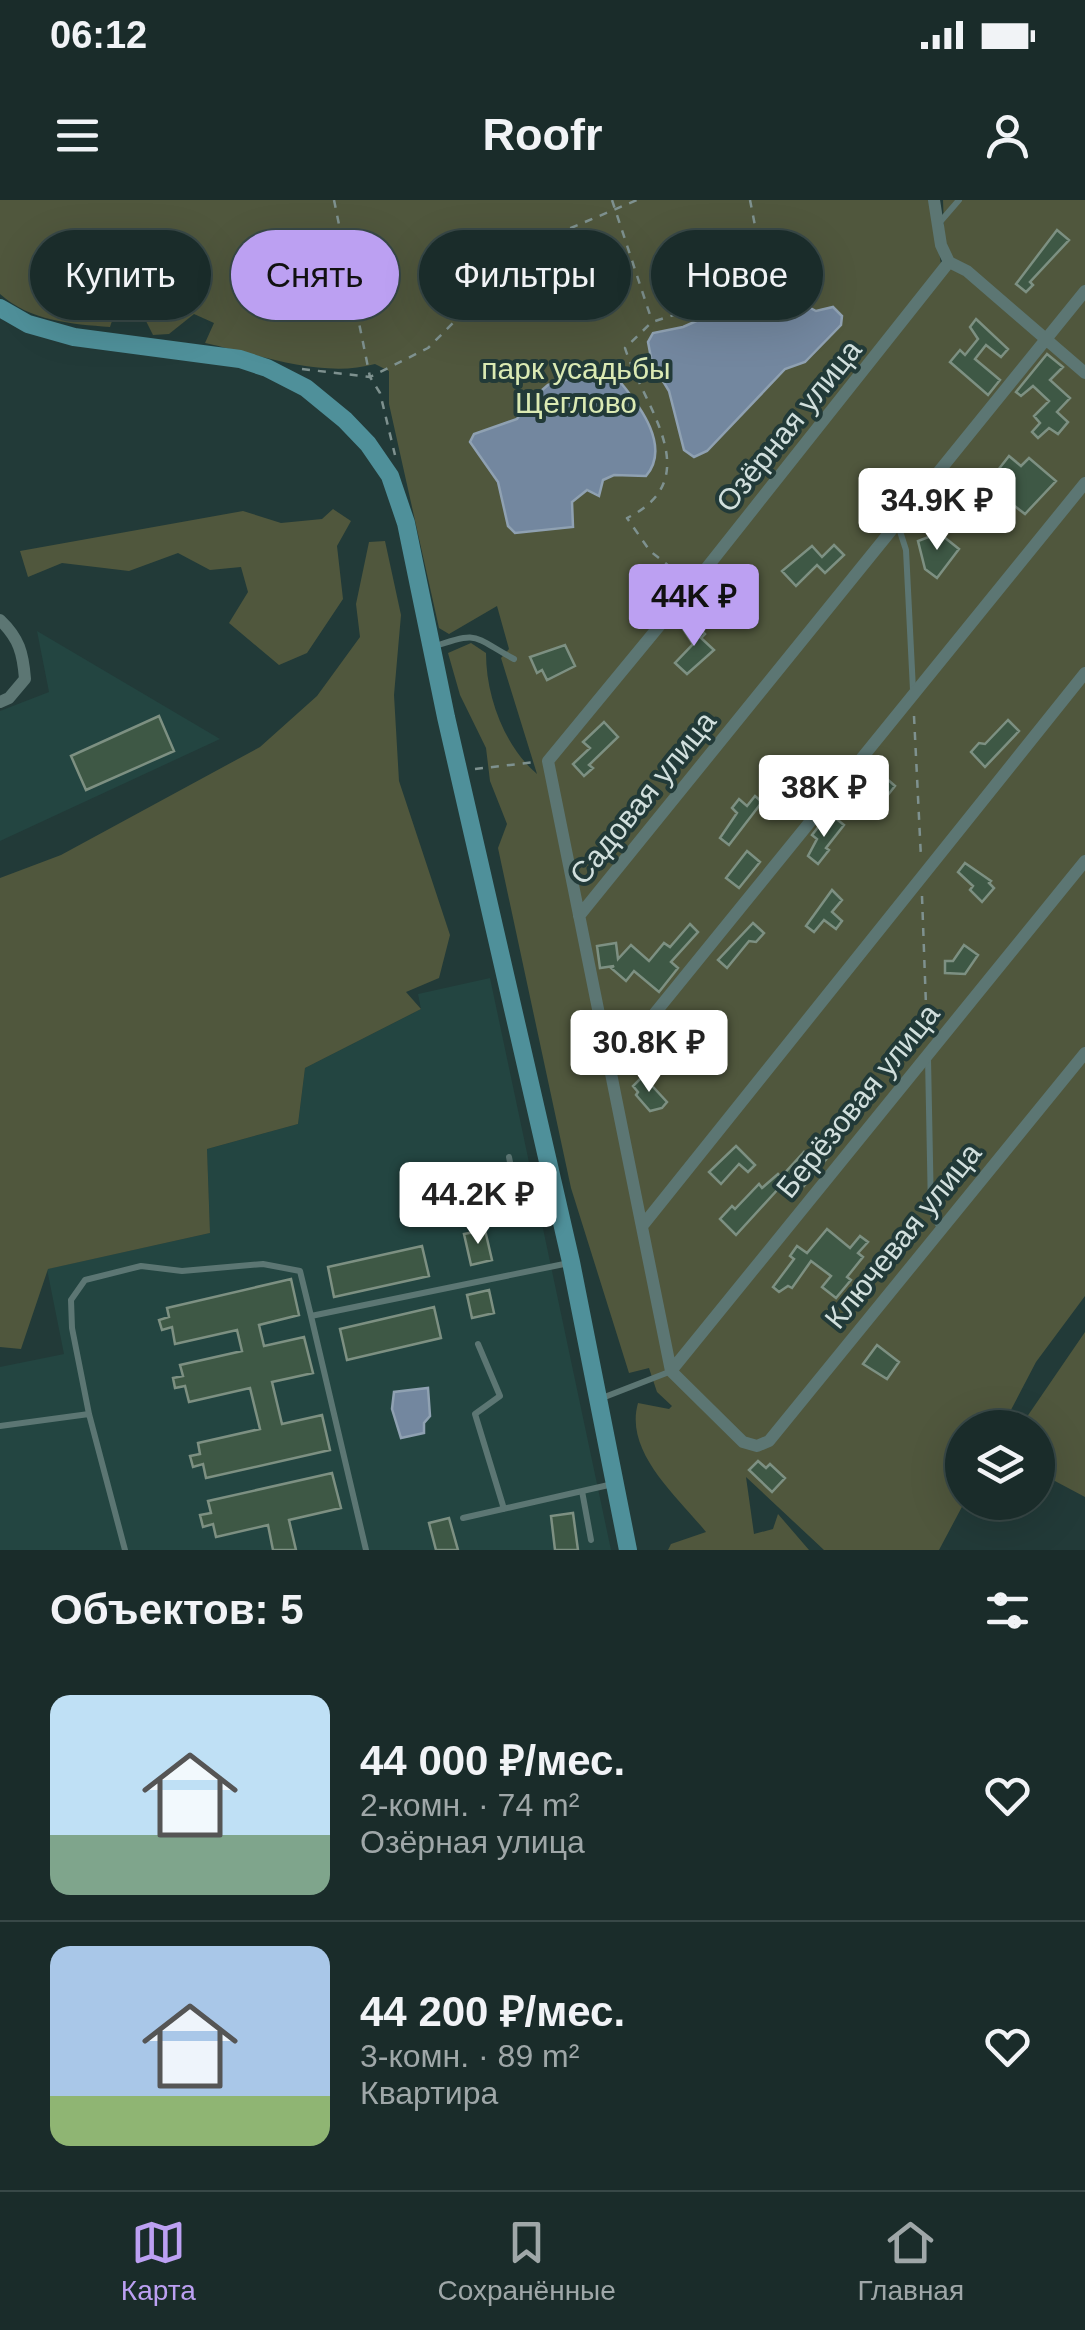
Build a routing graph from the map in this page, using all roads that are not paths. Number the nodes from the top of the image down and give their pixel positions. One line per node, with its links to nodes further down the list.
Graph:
1 (934, 200): 3 (street)
2 (959, 200): 3 (lane)
3 (938, 224): 4 (street)
4 (949, 262): 7 (street); 18 (street, Озёрная улица)
5 (1085, 290): 7 (street, Садовая улица)
6 (0, 308): 12 (main road)
7 (1047, 338): 8 (street); 10 (street, Садовая улица)
8 (1085, 373)
9 (1085, 483): 15 (street)
10 (898, 526): 15 (lane); 18 (street, Садовая улица)
11 (0, 620): 16 (street)
12 (432, 648): 13 (lane); 23 (main road)
13 (514, 659)
14 (1085, 673): 24 (street)
15 (913, 696): 21 (street)
16 (0, 702)
17 (1085, 861): 20 (street, Берёзовая улица)
18 (579, 916): 21 (street)
19 (1085, 1053): 25 (street, Ключевая улица)
20 (928, 1054): 25 (lane); 29 (street, Берёзовая улица)
21 (612, 1066): 24 (street)
22 (509, 1157): 23 (lane)
23 (552, 1182): 26 (main road)
24 (642, 1226): 29 (street)
25 (940, 1229): 29 (street, Ключевая улица)
26 (571, 1262): 27 (lane); 30 (main road)
27 (311, 1316): 31 (lane); 39 (lane)
28 (478, 1344): 35 (lane)
29 (671, 1372): 30 (lane)
30 (598, 1400): 33 (main road)
31 (89, 1414): 32 (lane); 38 (lane)
32 (0, 1426)
33 (613, 1484): 34 (lane); 40 (main road)
34 (582, 1491): 35 (lane); 37 (lane)
35 (504, 1509): 36 (lane)
36 (462, 1518)
37 (590, 1540)
38 (124, 1550)
39 (366, 1550)
40 (628, 1550)

